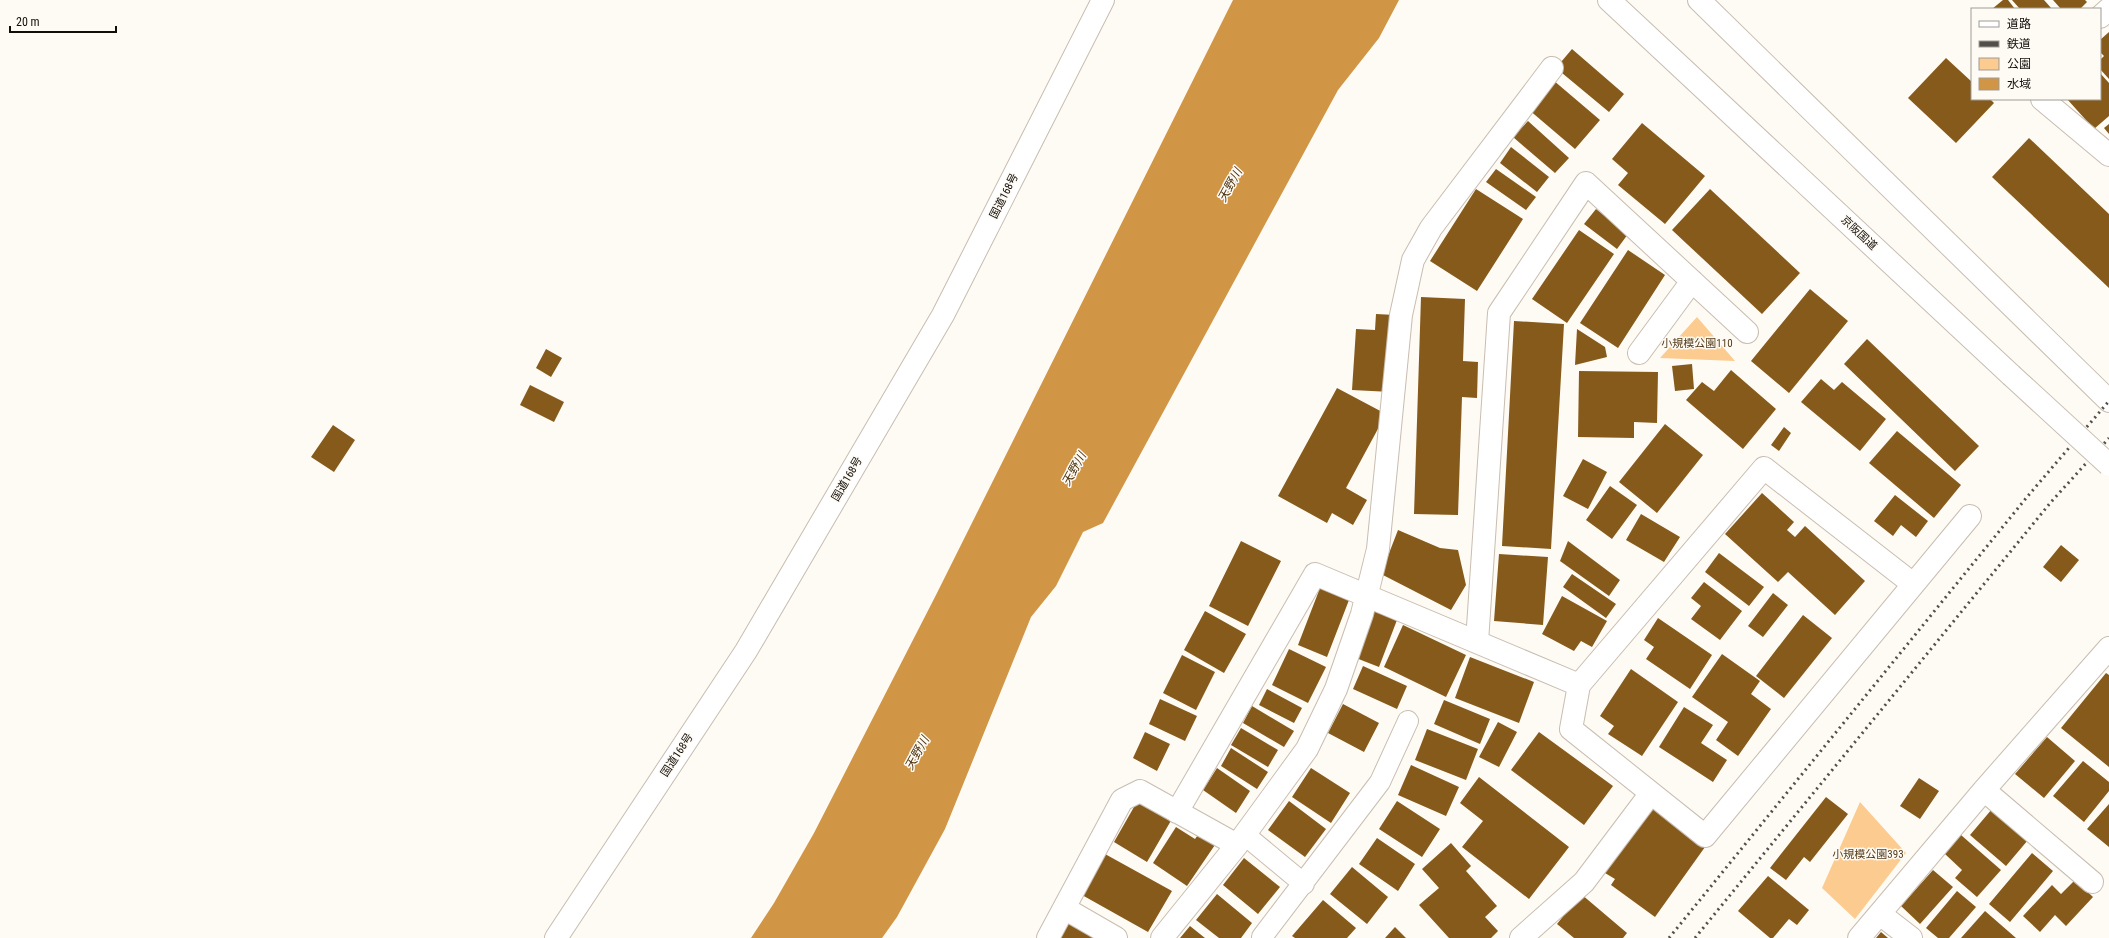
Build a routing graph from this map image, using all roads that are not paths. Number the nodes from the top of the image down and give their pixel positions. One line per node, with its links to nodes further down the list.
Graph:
1 (1103, 0): 30 (main road, 国道168号)
2 (1609, 0): 13 (main road, 京阪国道, bridge)
3 (1699, 0): 12 (main road)
4 (2109, 9): 5 (main road)
5 (2101, 16)
6 (1552, 68): 16 (main road)
7 (2043, 100): 8 (main road)
8 (2109, 155)
9 (1692, 281): 10 (main road); 11 (main road); 17 (main road)
10 (1748, 332)
11 (1639, 353)
12 (2109, 401)
13 (2109, 465)
14 (1970, 516): 15 (main road)
15 (1913, 584): 19 (main road); 22 (main road)
16 (1366, 595): 17 (main road); 23 (main road); 24 (main road)
17 (1477, 642): 19 (main road)
18 (2109, 648): 21 (main road)
19 (1579, 685): 22 (main road)
20 (1408, 721): 26 (lane)
21 (1984, 790): 25 (main road); 28 (main road)
22 (1651, 793): 34 (main road)
23 (1177, 812): 24 (main road); 27 (main road)
24 (1241, 840): 26 (lane); 33 (main road)
25 (2092, 882)
26 (1304, 884): 29 (lane)
27 (1064, 908): 31 (main road); 32 (main road)
28 (1880, 914): 35 (main road); 36 (main road)
29 (1262, 937)
30 (556, 938)
31 (1048, 938)
32 (1116, 938)
33 (1162, 938)
34 (1521, 938)
35 (1859, 938)
36 (1912, 938)

